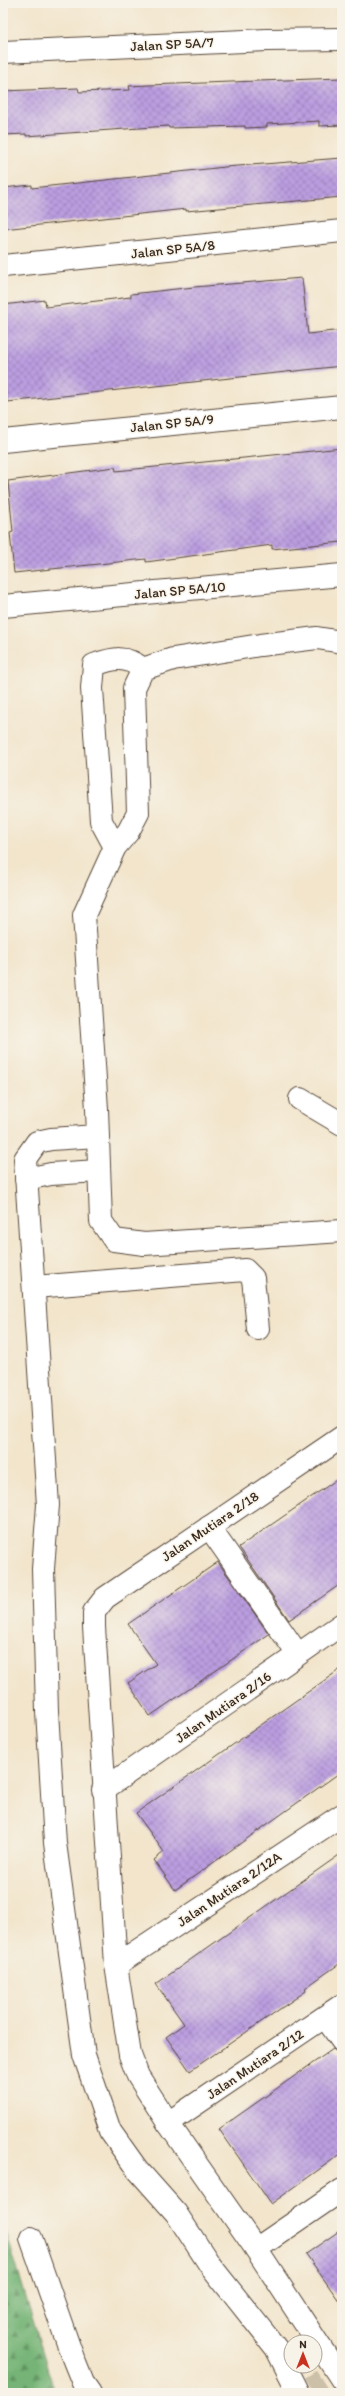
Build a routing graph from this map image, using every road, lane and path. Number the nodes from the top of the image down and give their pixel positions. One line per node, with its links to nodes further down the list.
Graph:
1 (342, 39): 2 (street, Jalan SP 5A/7)
2 (3, 52)
3 (342, 231): 4 (street, Jalan SP 5A/8)
4 (3, 266)
5 (342, 407): 6 (street, Jalan SP 5A/9)
6 (3, 441)
7 (342, 575): 8 (street, Jalan SP 5A/10)
8 (8, 609)
9 (342, 642): 10 (street)
10 (143, 669): 11 (street); 11 (street)
11 (114, 848): 14 (street)
12 (300, 1099): 13 (street)
13 (342, 1124)
14 (98, 1136): 15 (street); 16 (street)
15 (98, 1171): 16 (street); 17 (street)
16 (26, 1179): 18 (street)
17 (342, 1231)
18 (34, 1287): 19 (street); 33 (street)
19 (258, 1329)
20 (342, 1438): 21 (street, Jalan Mutiara 2/18)
21 (209, 1527): 23 (street); 24 (street, Jalan Mutiara 2/18)
22 (342, 1624): 23 (street, Jalan Mutiara 2/16)
23 (297, 1653): 24 (street, Jalan Mutiara 2/16)
24 (103, 1790): 26 (street, Jalan Mutiara 2/18)
25 (342, 1815): 26 (street, Jalan Mutiara 2/12A)
26 (116, 1965): 29 (street, Jalan Mutiara 2/18)
27 (333, 2011): 28 (street); 29 (street, Jalan Mutiara 2/12)
28 (342, 2041)
29 (168, 2122): 32 (street, Jalan Mutiara 2/18)
30 (342, 2190): 32 (street)
31 (31, 2238): 34 (street)
32 (256, 2249): 33 (street, Jalan Mutiara 2/18)
33 (326, 2383)
34 (90, 2393)

